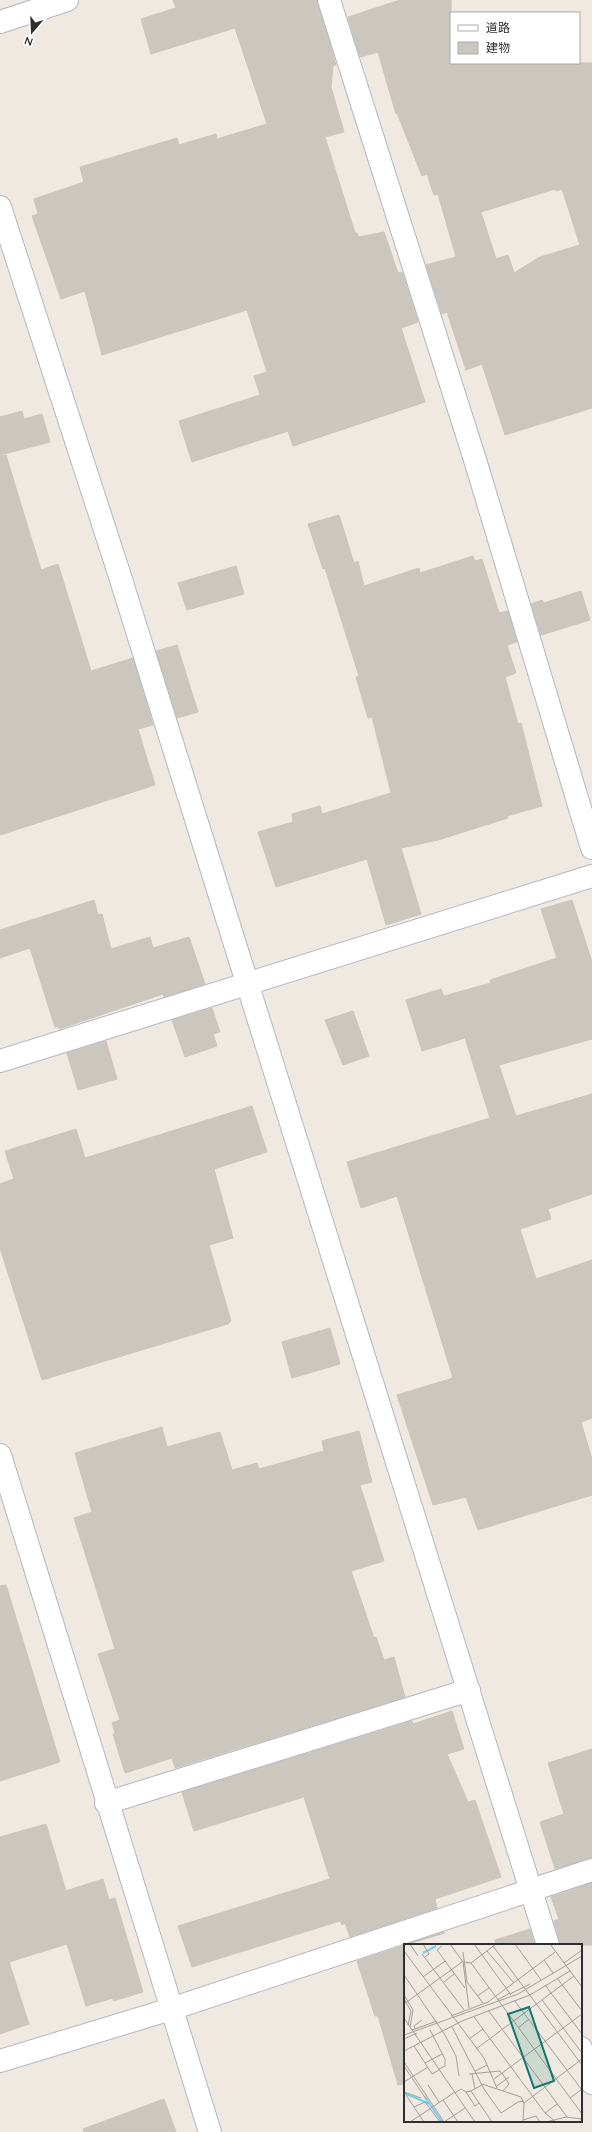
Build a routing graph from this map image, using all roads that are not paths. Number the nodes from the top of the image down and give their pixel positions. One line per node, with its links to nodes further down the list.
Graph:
1 (67, 0): 3 (street)
2 (329, 0): 5 (street)
3 (0, 22)
4 (0, 207): 7 (street)
5 (592, 848)
6 (592, 876): 7 (street)
7 (247, 982): 8 (street); 10 (street)
8 (0, 1061)
9 (0, 1455): 11 (street)
10 (468, 1690): 11 (street); 13 (street)
11 (106, 1803): 15 (street)
12 (592, 1870): 13 (street)
13 (531, 1889): 14 (street); 15 (street)
14 (548, 1944)
15 (171, 2009): 17 (street); 19 (street)
16 (582, 2051): 18 (street)
17 (0, 2061)
18 (592, 2083)
19 (210, 2132)

